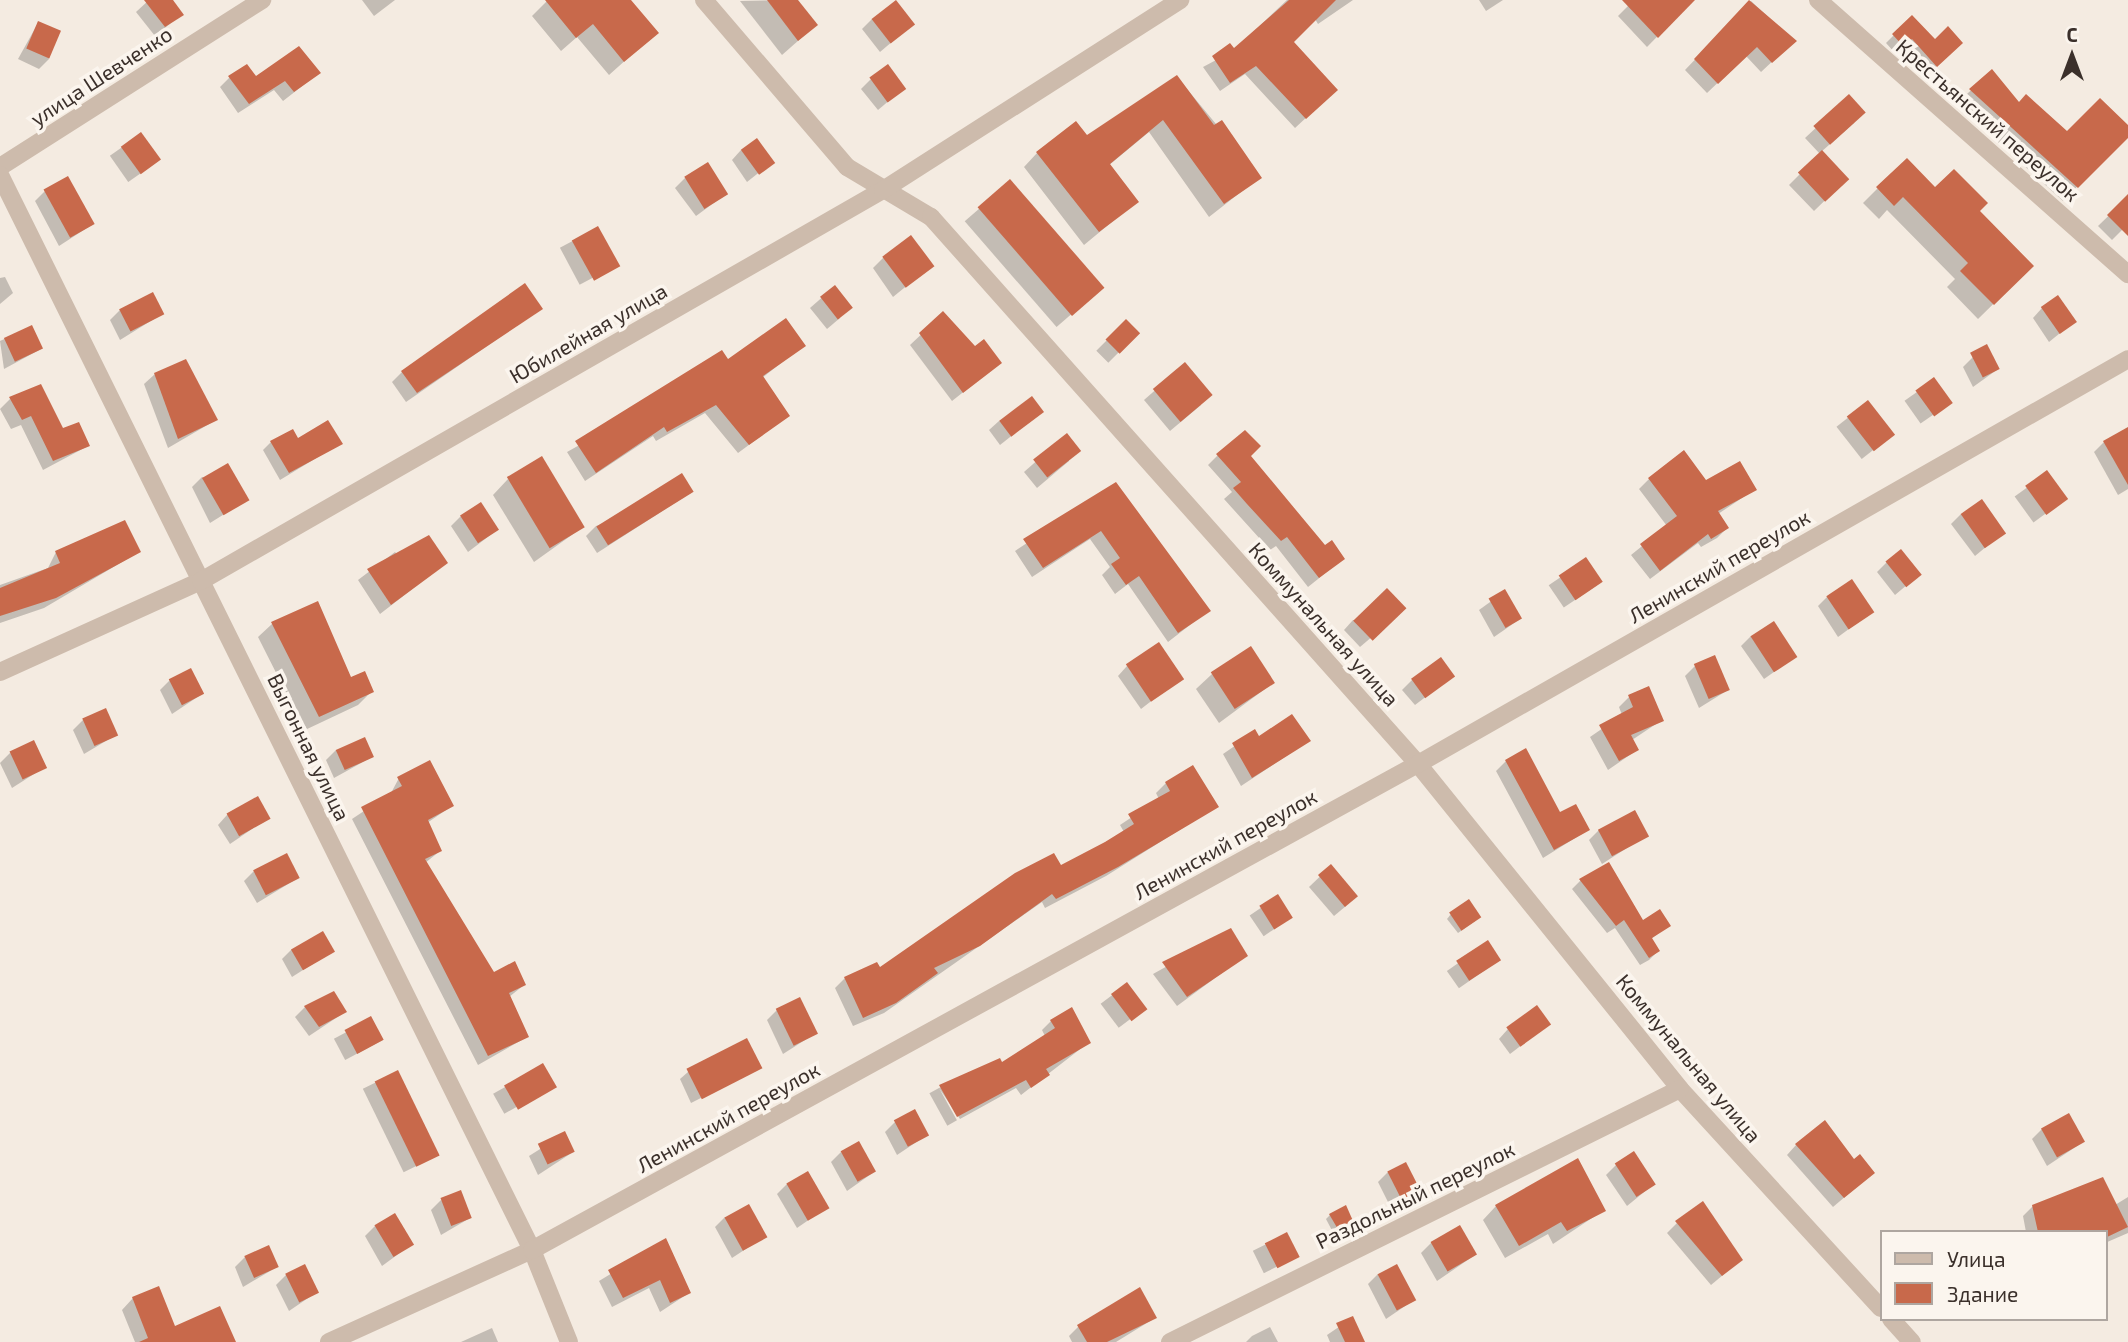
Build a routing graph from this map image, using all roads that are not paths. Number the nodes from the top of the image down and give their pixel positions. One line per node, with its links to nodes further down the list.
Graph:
1 (262, 0): 5 (street, улица Шевченко)
2 (704, 0): 7 (street, Коммунальная улица)
3 (1180, 0): 7 (street, Юбилейная улица)
4 (1818, 0): 8 (street, Крестьянский переулок)
5 (0, 167)
6 (0, 175): 10 (street, Выгонная улица)
7 (883, 190): 10 (street, Юбилейная улица); 12 (street, Коммунальная улица)
8 (2128, 274)
9 (2128, 359): 12 (street, Ленинский переулок)
10 (201, 581): 11 (street, Юбилейная улица); 14 (street, Выгонная улица)
11 (0, 672)
12 (1418, 764): 13 (street, Коммунальная улица); 14 (street, Ленинский переулок)
13 (1680, 1089): 15 (street, Коммунальная улица); 19 (street, Раздольный переулок)
14 (532, 1250): 17 (street, Ленинский переулок); 18 (street, Выгонная улица)
15 (1880, 1307)
16 (1893, 1321): 20 (street)
17 (329, 1342)
18 (569, 1342)
19 (1171, 1342)
20 (1912, 1342)

